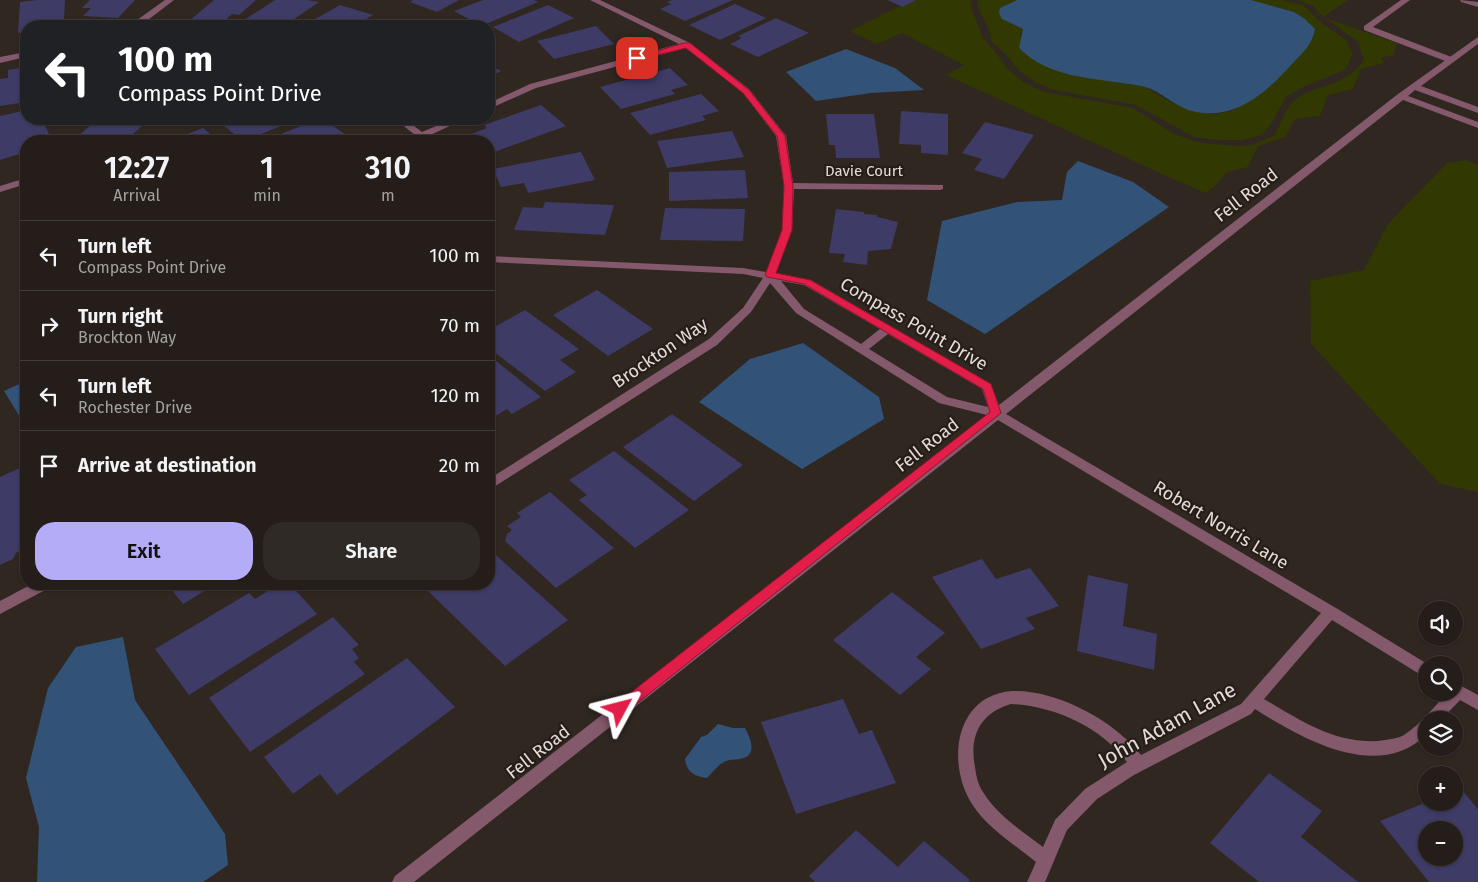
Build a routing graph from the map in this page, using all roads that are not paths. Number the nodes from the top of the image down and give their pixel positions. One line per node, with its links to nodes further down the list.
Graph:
1 (170, 0): 6 (street)
2 (594, 0): 8 (street, Brockton Way)
3 (1406, 0): 11 (street)
4 (1464, 0): 5 (street)
5 (1478, 5)
6 (143, 20)
7 (1478, 40): 11 (street, Fell Road)
8 (687, 45): 14 (street); 22 (street, Brockton Way)
9 (20, 56): 10 (street)
10 (0, 60)
11 (1451, 60): 12 (street, Fell Road)
12 (1414, 86): 13 (street, Fell Road); 15 (street)
13 (1401, 96): 18 (street); 29 (street, Fell Road)
14 (495, 103)
15 (1478, 110)
16 (407, 125): 19 (street)
17 (449, 125): 20 (street)
18 (1478, 125)
19 (421, 135)
20 (431, 135)
21 (20, 183): 24 (street)
22 (789, 186): 23 (street, Davie Court); 26 (street, Brockton Way)
23 (940, 186)
24 (0, 189)
25 (495, 259): 26 (street, Compass Point Drive)
26 (770, 275): 27 (street, Compass Point Drive); 28 (street); 30 (street, Brockton Way)
27 (888, 329): 28 (street); 29 (street, Compass Point Drive)
28 (861, 349): 29 (street)
29 (996, 413): 33 (street, Robert Norris Lane); 43 (street, Fell Road)
30 (495, 481)
31 (33, 590): 32 (street)
32 (0, 608)
33 (1331, 612): 34 (street, Robert Norris Lane); 36 (street, John Adam Lane)
34 (1418, 666)
35 (1463, 694): 38 (street)
36 (1254, 700): 40 (street); 41 (street, John Adam Lane)
37 (1447, 701): 39 (street)
38 (1478, 703)
39 (1439, 711)
40 (1418, 732)
41 (1139, 765): 42 (street, John Adam Lane); 42 (street)
42 (1046, 859): 44 (street, John Adam Lane)
43 (402, 882)
44 (1036, 882)

